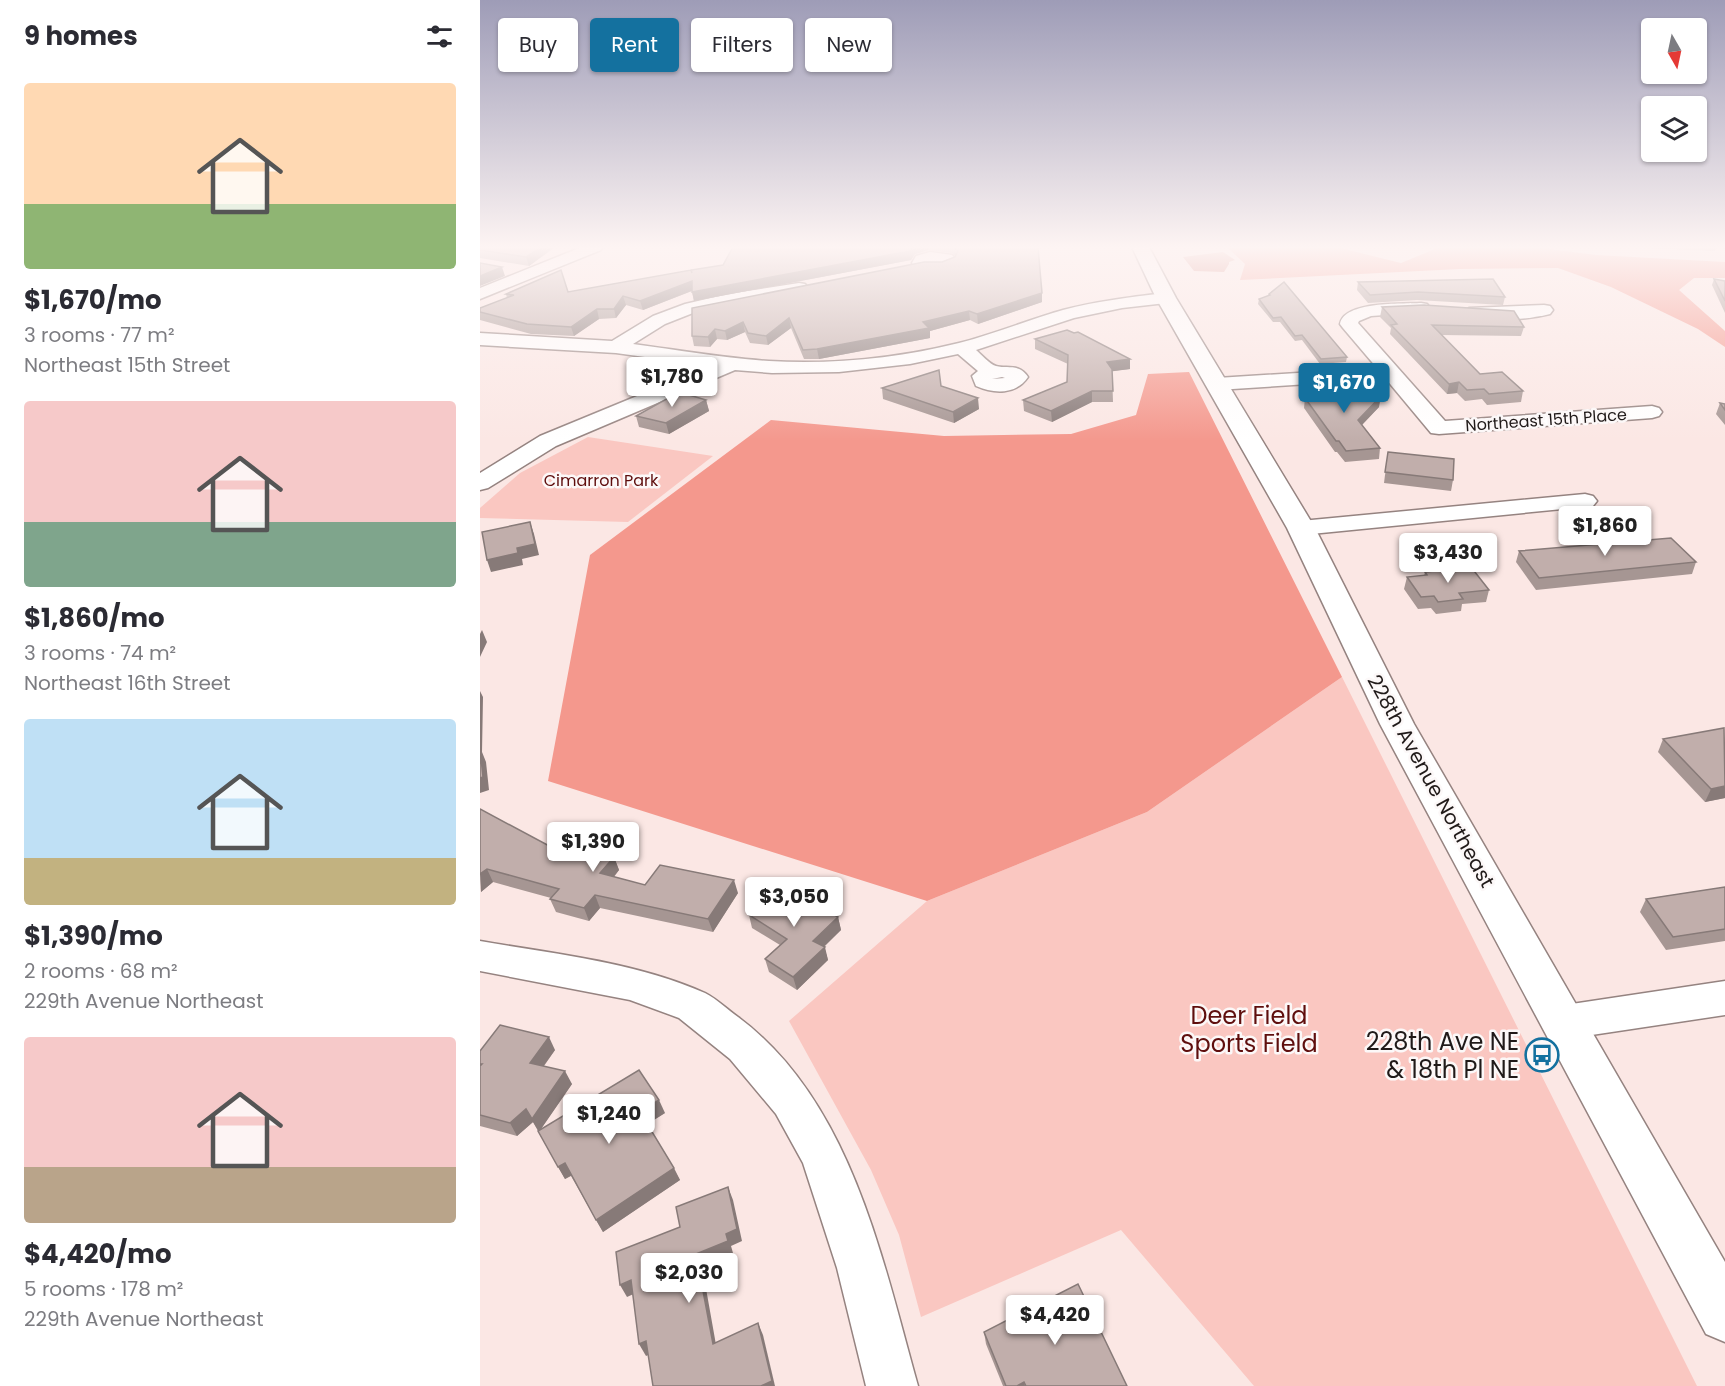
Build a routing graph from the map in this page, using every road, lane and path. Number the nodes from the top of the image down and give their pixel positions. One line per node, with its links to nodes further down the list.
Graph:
1 (685, 312): 8 (street)
2 (1081, 312): 9 (street)
3 (1174, 312): 13 (main road, 228th Avenue Northeast)
4 (1371, 312): 12 (street)
5 (1485, 312): 6 (street)
6 (1523, 312)
7 (480, 339): 8 (street)
8 (616, 347): 10 (street)
9 (962, 348): 10 (street); 11 (street)
10 (734, 364): 15 (street)
11 (991, 372)
12 (1389, 373): 13 (street); 14 (street, Northeast 15th Place)
13 (1216, 384): 17 (main road, 228th Avenue Northeast)
14 (1652, 412)
15 (480, 483)
16 (1585, 501): 17 (street)
17 (1301, 528): 20 (main road, 228th Avenue Northeast)
18 (480, 956): 22 (street)
19 (1725, 998): 20 (street)
20 (1565, 1022): 21 (main road, 228th Avenue Northeast)
21 (1725, 1315)
22 (892, 1386)

